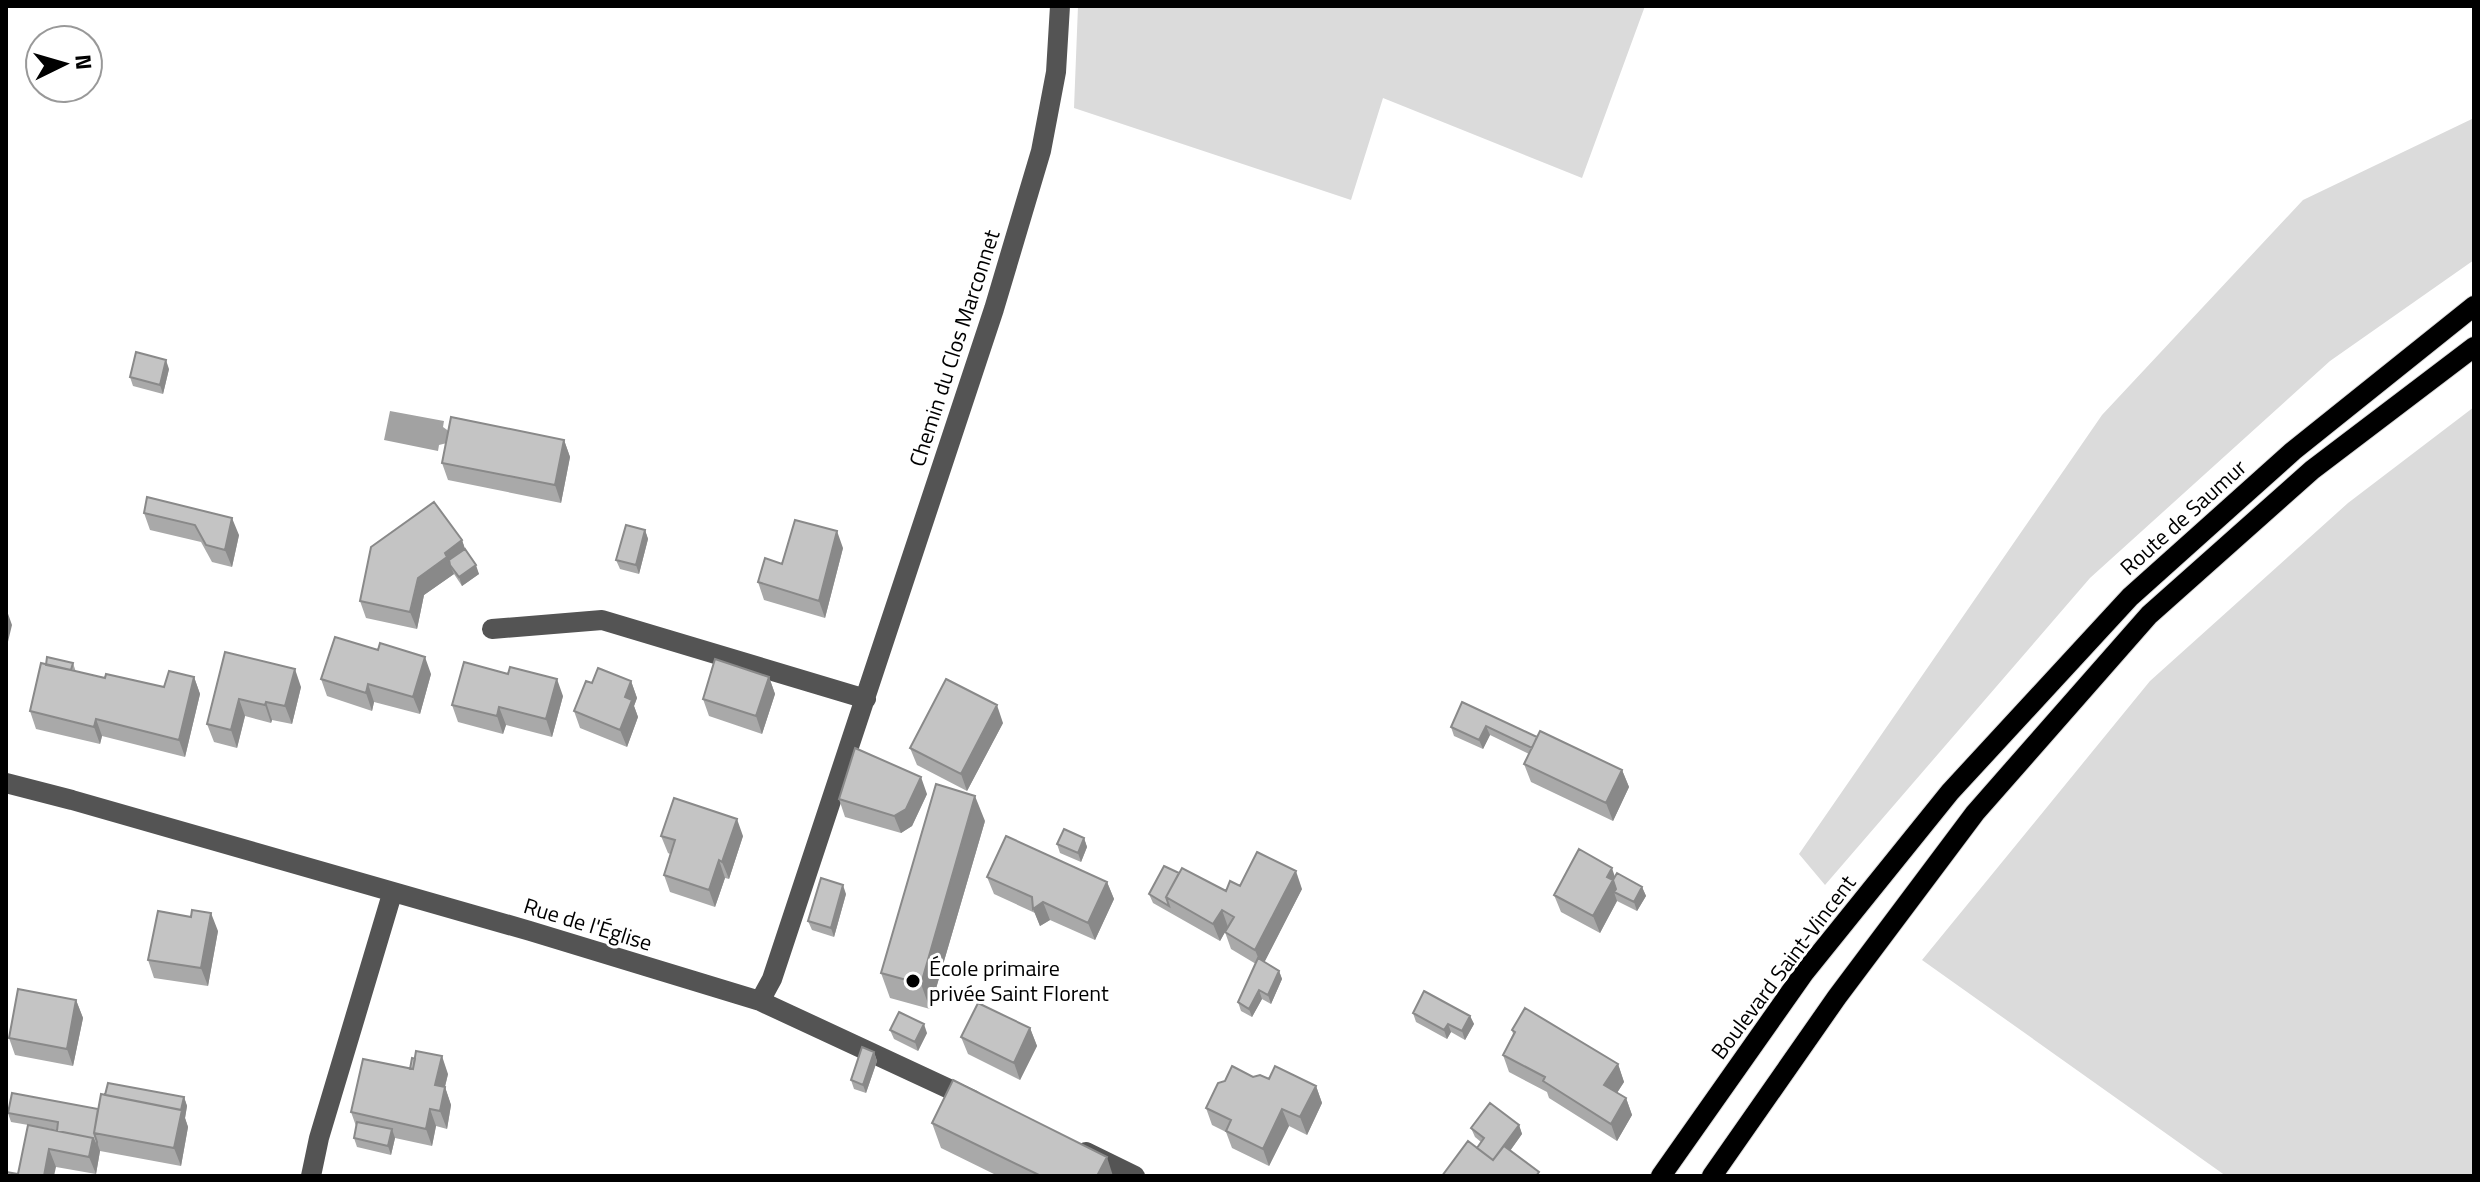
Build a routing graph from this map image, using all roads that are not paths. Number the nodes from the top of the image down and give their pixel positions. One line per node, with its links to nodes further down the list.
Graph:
1 (1060, 6): 5 (street, Chemin du Clos Marconnet)
2 (2474, 306): 7 (main road, Route de Saumur)
3 (2474, 347): 15 (main road)
4 (492, 629): 5 (street)
5 (866, 699): 9 (street, Chemin du Clos Marconnet)
6 (6, 783): 8 (street, Rue de l'Église)
7 (1950, 792): 14 (main road, Boulevard Saint-Vincent)
8 (392, 894): 9 (street, Rue de l'Église); 13 (street)
9 (760, 1001): 10 (street, Rue de l'Église)
10 (990, 1108)
11 (1061, 1141): 12 (street)
12 (1134, 1175)
13 (311, 1176)
14 (1661, 1176)
15 (1712, 1176)

